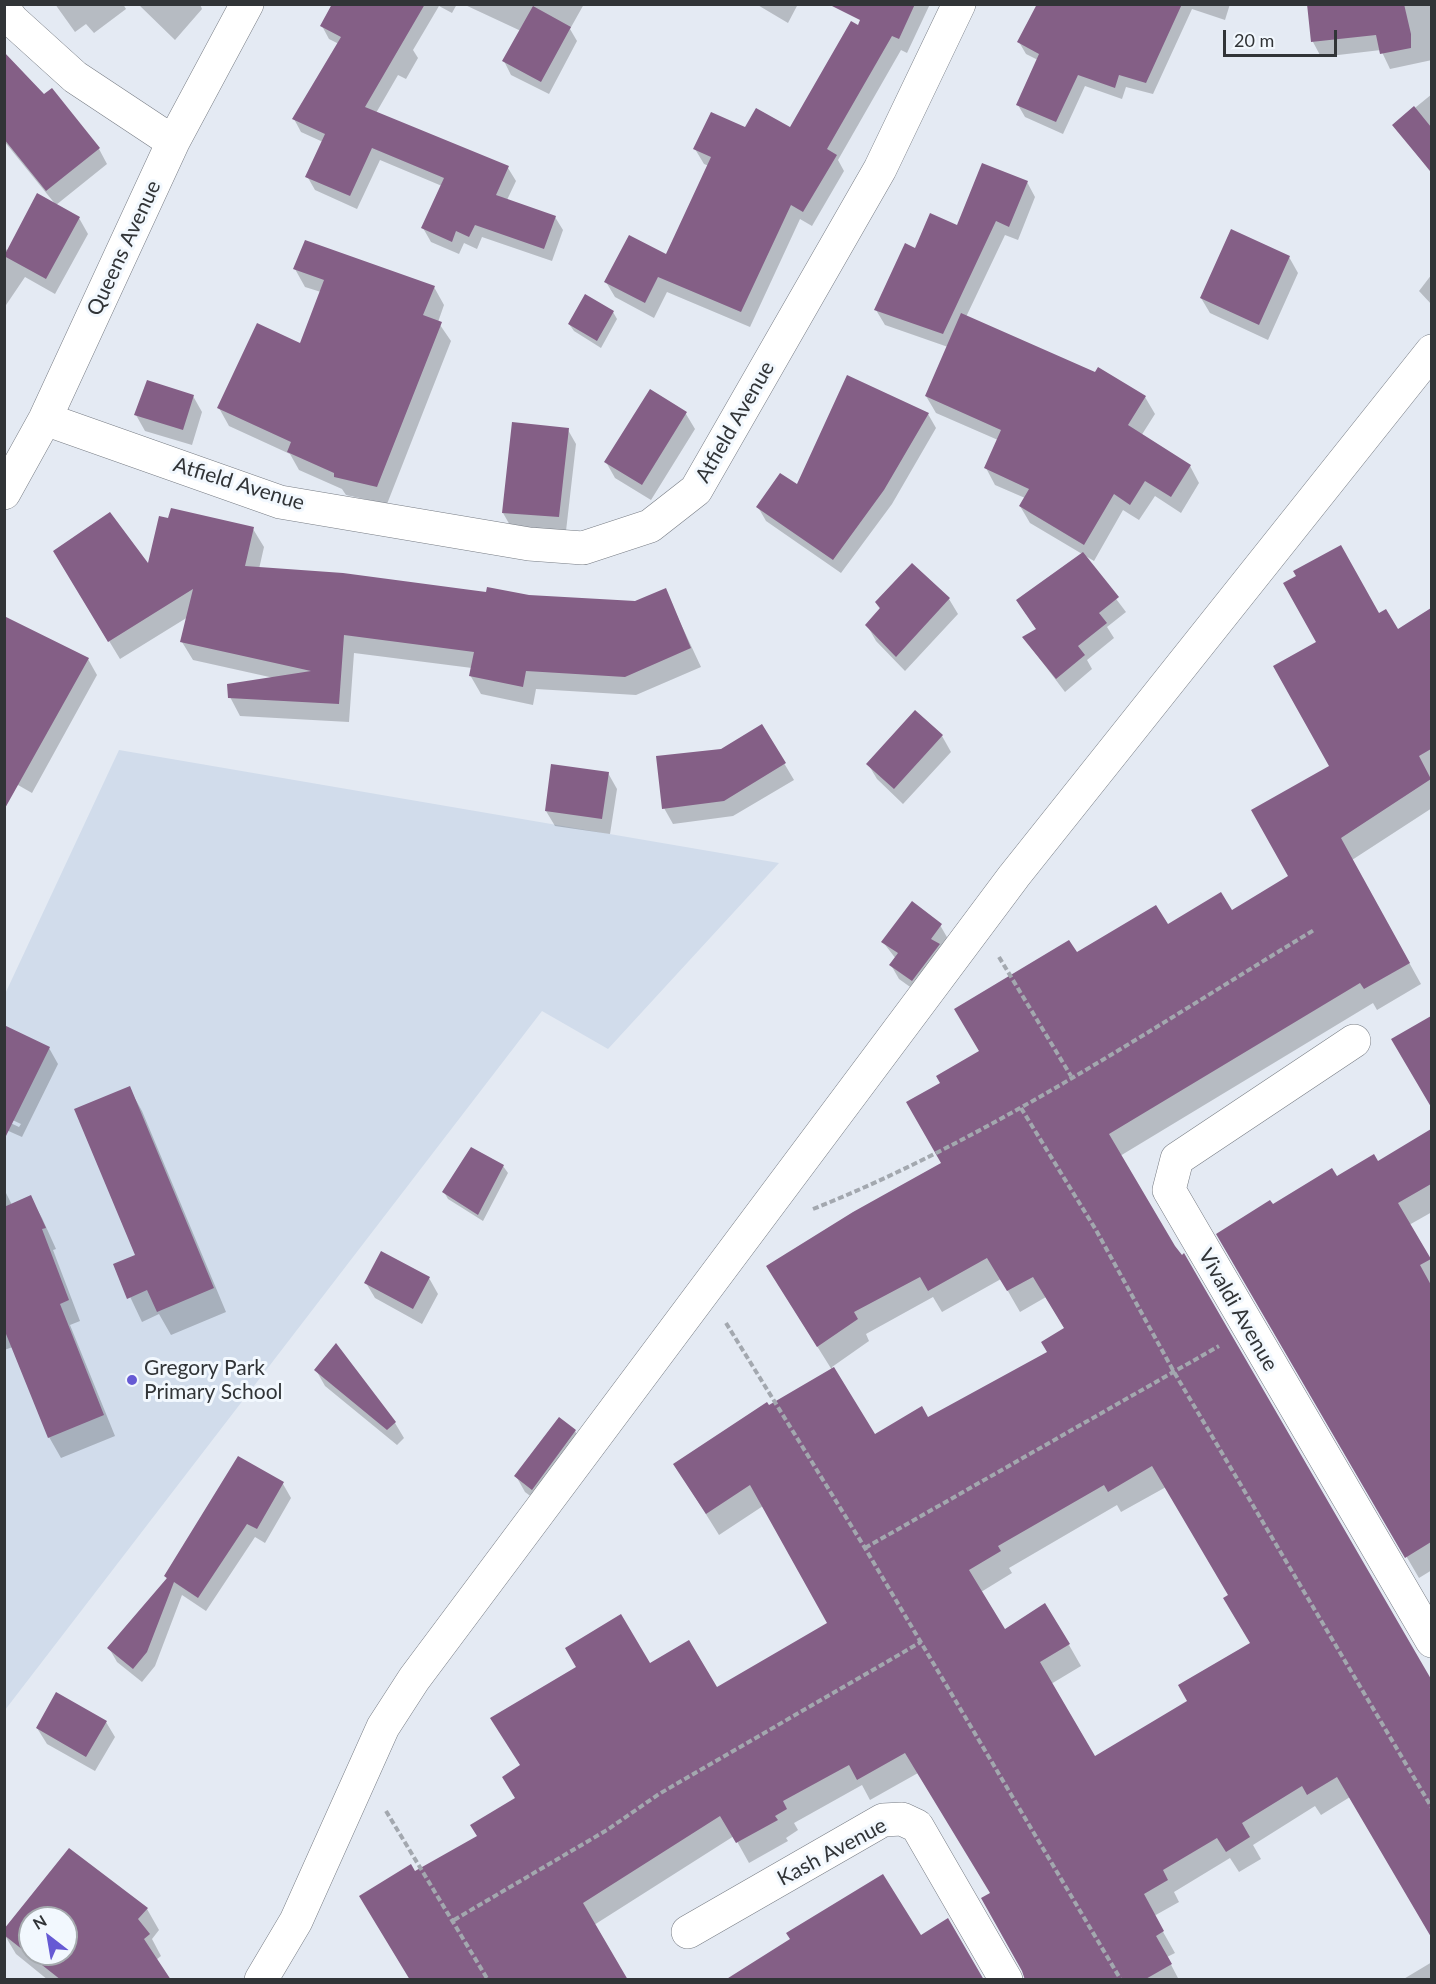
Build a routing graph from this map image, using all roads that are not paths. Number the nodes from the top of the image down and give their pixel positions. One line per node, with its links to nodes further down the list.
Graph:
1 (247, 4): 4 (street, Queens Avenue)
2 (959, 4): 6 (street, Atfield Avenue)
3 (4, 9): 4 (street)
4 (173, 142): 6 (street, Queens Avenue)
5 (1431, 351): 11 (street)
6 (45, 419): 7 (street, Queens Avenue)
7 (4, 493)
8 (1354, 1041): 9 (street, Vivaldi Avenue)
9 (1431, 1641)
10 (688, 1932): 12 (street, Kash Avenue)
11 (261, 1980)
12 (1006, 1980)

